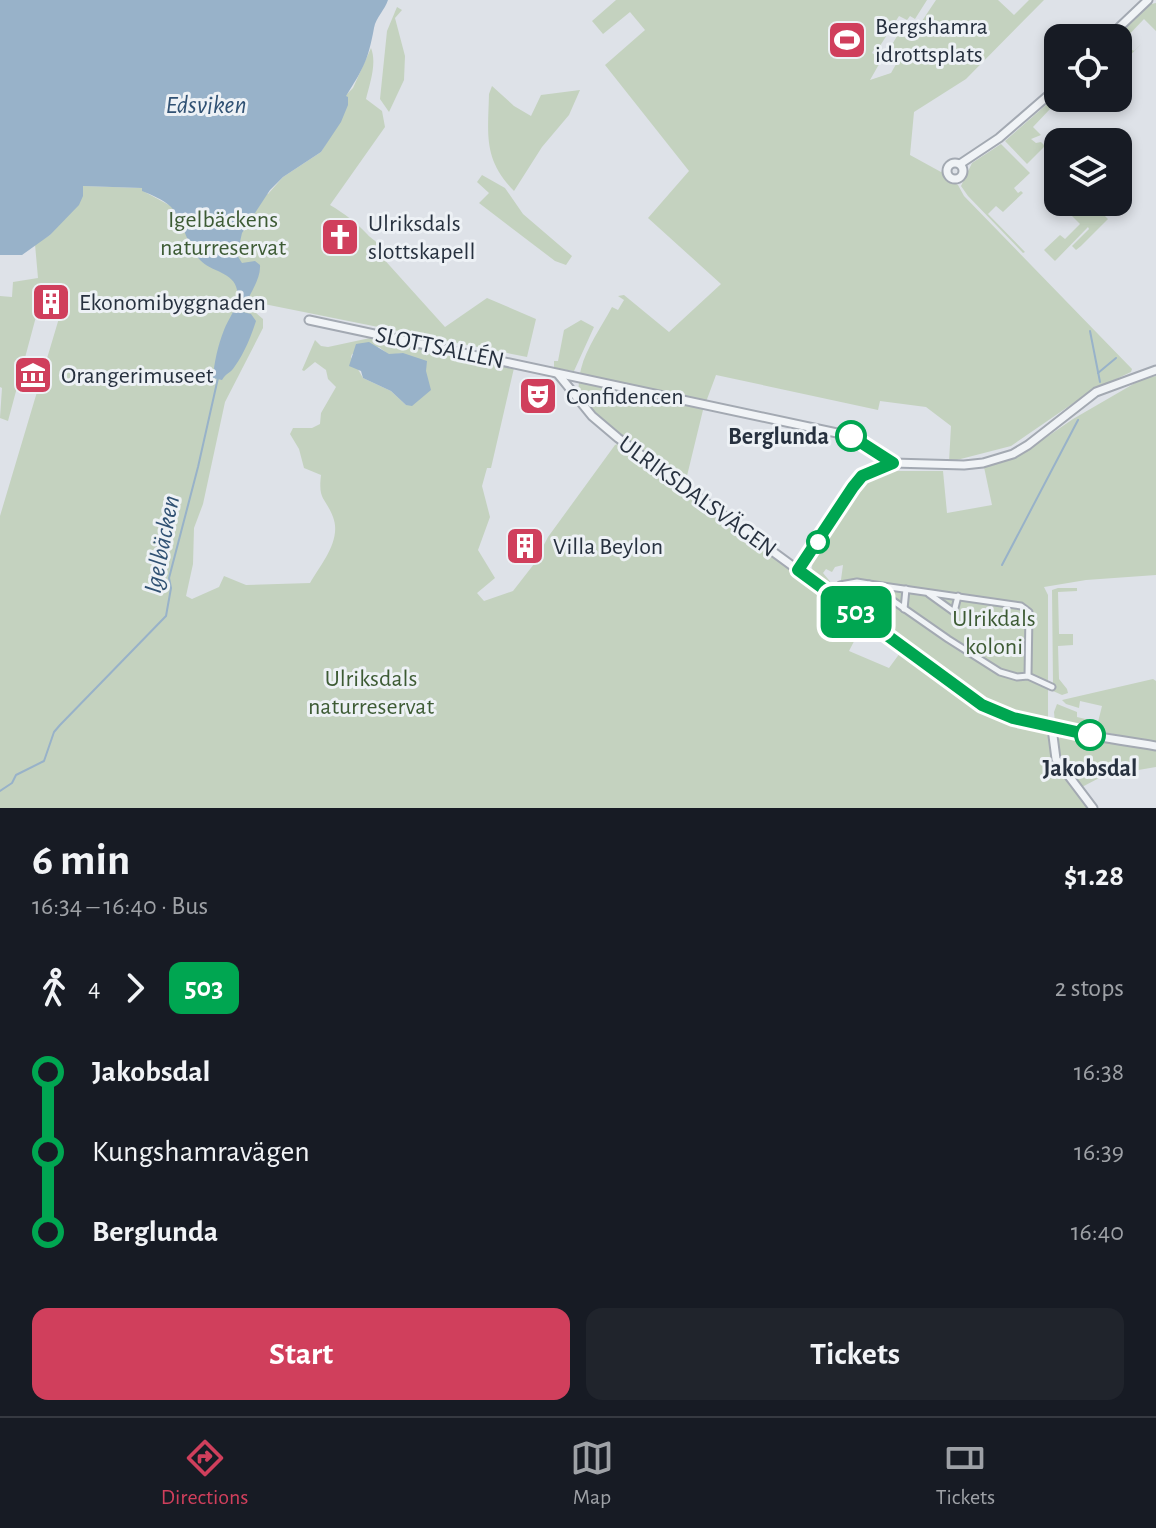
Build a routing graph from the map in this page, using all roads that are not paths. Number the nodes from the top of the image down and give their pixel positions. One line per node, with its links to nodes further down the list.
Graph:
1 (1148, 0): 2 (street)
2 (1123, 24)
3 (1044, 99): 4 (street)
4 (960, 164)
5 (309, 320): 7 (street, SLOTTSALLÉN)
6 (1156, 370): 8 (street)
7 (558, 374): 8 (street, SLOTTSALLÉN); 9 (street, ULRIKSDALSVÄGEN)
8 (893, 463): 9 (street)
9 (798, 570): 18 (street, ULRIKSDALSVÄGEN)
10 (869, 584): 11 (street); 12 (street); 15 (street)
11 (840, 585)
12 (906, 589): 13 (street); 15 (street)
13 (927, 592): 14 (street); 14 (street)
14 (958, 596): 16 (street)
15 (904, 609): 16 (street)
16 (1028, 676): 17 (street)
17 (1052, 687)
18 (1052, 728): 19 (street, ULRIKSDALSVÄGEN); 20 (street)
19 (1156, 746)
20 (1093, 808)

